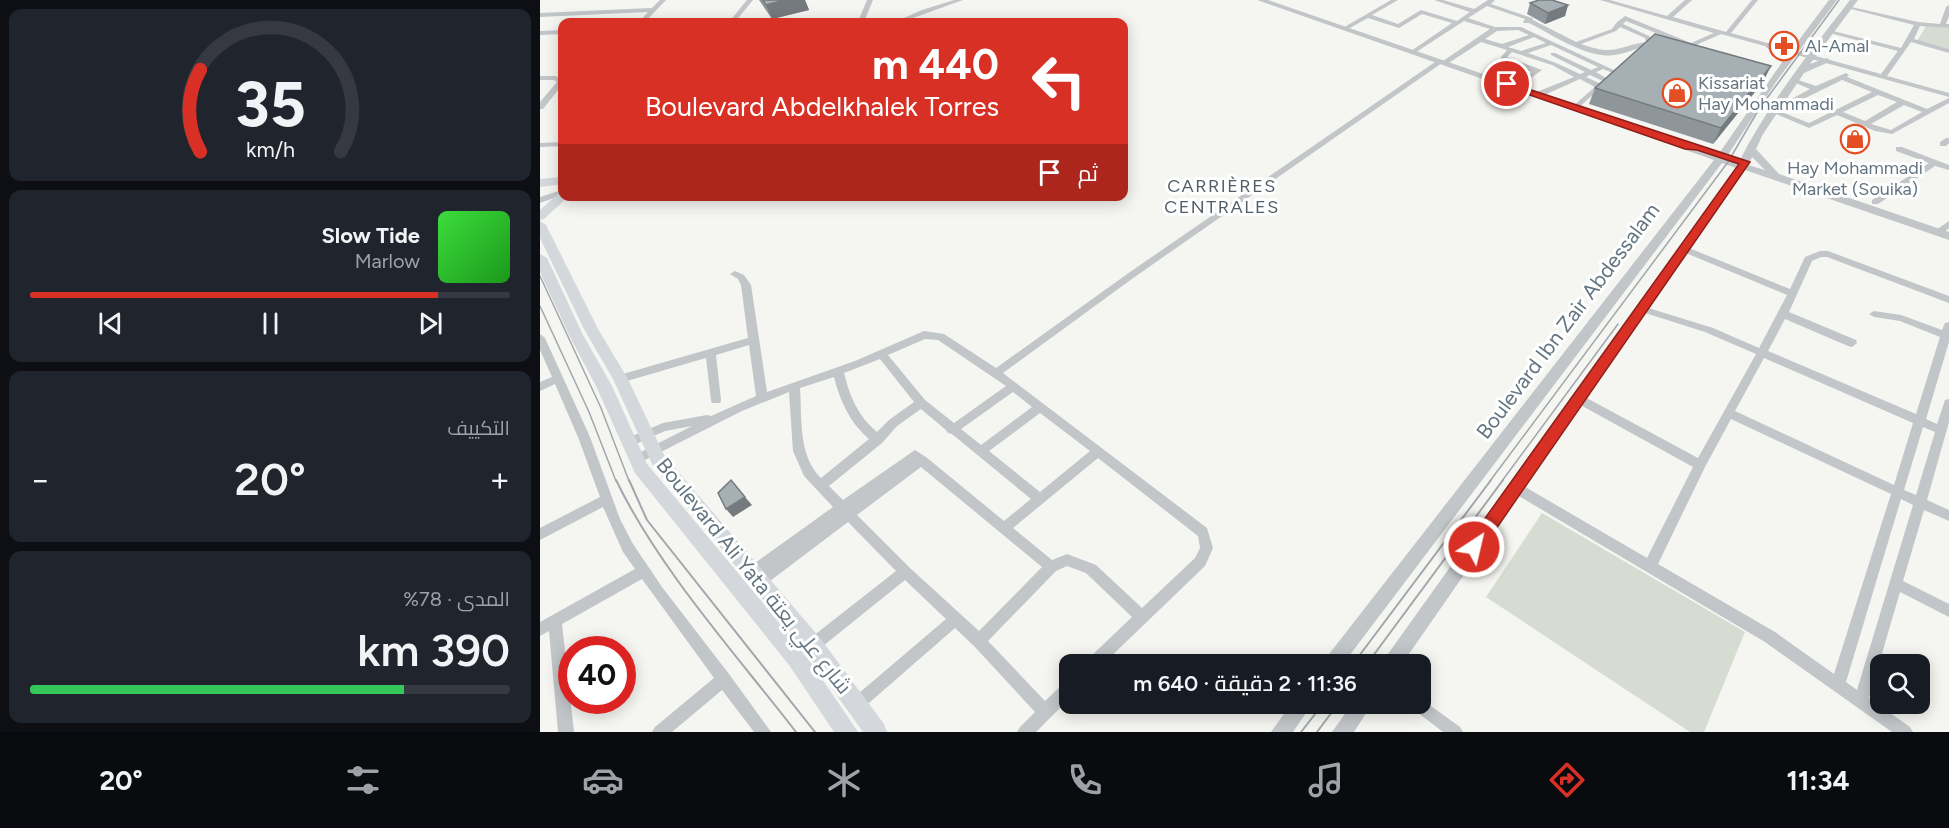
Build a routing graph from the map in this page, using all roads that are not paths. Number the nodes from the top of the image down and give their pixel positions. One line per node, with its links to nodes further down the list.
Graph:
1 (663, 0): 18 (street)
2 (750, 0): 23 (street)
3 (870, 0): 24 (street)
4 (960, 0): 25 (street)
5 (1261, 0): 33 (street)
6 (1376, 0): 16 (street)
7 (1395, 0): 16 (street)
8 (1437, 0): 19 (street)
9 (1603, 0): 13 (street)
10 (1689, 0): 26 (street)
11 (1755, 0): 38 (street)
12 (1833, 0): 55 (street, Boulevard Ibn Zair Abdessalam)
13 (1616, 1): 26 (street)
14 (1489, 2): 19 (street); 27 (street)
15 (1851, 3): 30 (street); 36 (street)
16 (1388, 4): 21 (street)
17 (1949, 7): 31 (street)
18 (652, 10): 20 (street); 22 (street)
19 (1475, 11): 28 (street)
20 (540, 15)
21 (1368, 16): 28 (street); 33 (street)
22 (645, 18)
23 (735, 18)
24 (863, 18)
25 (907, 18)
26 (1668, 18): 38 (street)
27 (1528, 20): 32 (street); 43 (street)
28 (1461, 21): 34 (street); 54 (street)
29 (1618, 24): 43 (street); 44 (street); 45 (street)
30 (1918, 24): 31 (street); 41 (street)
31 (1946, 25)
32 (1519, 28): 34 (street); 39 (street)
33 (1344, 29): 54 (street)
34 (1495, 29): 40 (street)
35 (558, 32): 37 (street)
36 (1829, 32): 51 (street); 59 (street)
37 (540, 33)
38 (1724, 33): 45 (street); 46 (street)
39 (1534, 35): 42 (street); 48 (street)
40 (1479, 39): 48 (street); 65 (street)
41 (1910, 40): 51 (street); 53 (street)
42 (1551, 43): 50 (street); 56 (street)
43 (1578, 44): 52 (street)
44 (1649, 44): 47 (street); 52 (street); 61 (street)
45 (1691, 45): 58 (street)
46 (1769, 45): 55 (street); 63 (street)
47 (1659, 46)
48 (1501, 47): 49 (street)
49 (1510, 50): 56 (street); 70 (street)
50 (1566, 50): 57 (street); 60 (street)
51 (1902, 50): 75 (street)
52 (1594, 51): 60 (street)
53 (1949, 51)
54 (1413, 52): 65 (street)
55 (1795, 52): 59 (street); 63 (street, Boulevard Ibn Zair Abdessalam)
56 (1521, 53): 62 (street)
57 (1553, 54): 62 (street); 72 (street)
58 (1690, 55)
59 (1811, 57): 64 (street); 71 (street)
60 (1584, 58): 68 (street)
61 (1632, 58)
62 (1540, 60): 66 (street)
63 (1788, 61): 100 (street, Boulevard Ibn Zair Abdessalam)
64 (1827, 61): 69 (street); 71 (street)
65 (1443, 62): 83 (street); 134 (street)
66 (1554, 64): 70 (street); 74 (street)
67 (1623, 65): 73 (street)
68 (1603, 67): 72 (street); 73 (street)
69 (1857, 69): 75 (street); 76 (street)
70 (1536, 71): 83 (street)
71 (1800, 71): 80 (street)
72 (1590, 72): 74 (street); 79 (street)
73 (1614, 72): 79 (street)
74 (1578, 76): 82 (street); 86 (street)
75 (1883, 76): 87 (street)
76 (1842, 77): 84 (street); 85 (street)
77 (540, 78): 78 (street)
78 (558, 80)
79 (1606, 80): 82 (street)
80 (1793, 80): 84 (street); 92 (street)
81 (558, 86): 90 (street)
82 (1599, 86): 91 (street)
83 (1515, 87): 86 (street)
84 (1816, 89): 92 (street)
85 (1878, 92): 89 (street); 93 (street)
86 (1537, 95): 91 (street)
87 (1949, 95)
88 (1949, 100): 94 (street)
89 (1903, 102): 94 (street); 95 (street)
90 (540, 107)
91 (1576, 108): 100 (street)
92 (1773, 111): 93 (street); 98 (street)
93 (1837, 112): 95 (street)
94 (1928, 112): 95 (street)
95 (1865, 124)
96 (558, 144): 97 (street)
97 (540, 145)
98 (1750, 149): 102 (street); 104 (street)
99 (1899, 149): 101 (street)
100 (1721, 157): 102 (street); 180 (street, Boulevard Ibn Zair Abdessalam)
101 (1935, 164): 103 (street); 113 (street)
102 (1744, 165): 104 (street); 106 (street); 118 (street)
103 (1949, 168)
104 (1774, 172): 106 (street)
105 (558, 181): 107 (main road)
106 (1792, 181): 117 (street)
107 (540, 183)
108 (558, 187): 109 (street)
109 (540, 193)
110 (558, 193): 111 (street)
111 (540, 200)
112 (558, 200): 114 (main road)
113 (1875, 202)
114 (540, 216)
115 (1949, 224): 117 (street)
116 (540, 225): 136 (main road, Boulevard Ali Yata شارع علي يعتة)
117 (1944, 234)
118 (1684, 249): 121 (street); 123 (street)
119 (540, 258): 152 (main road, Boulevard Ali Yata شارع علي يعتة)
120 (735, 274): 128 (street)
121 (1793, 294): 122 (street); 124 (street)
122 (1949, 300)
123 (1642, 309): 131 (street); 141 (street)
124 (1783, 314): 129 (street); 131 (street)
125 (1874, 314): 126 (street)
126 (1948, 330): 148 (street)
127 (540, 338): 135 (street)
128 (754, 340): 130 (street); 140 (street)
129 (1852, 343)
130 (711, 352): 136 (street); 142 (street)
131 (1762, 352): 146 (street); 148 (street)
132 (882, 355): 133 (street); 134 (street); 143 (street)
133 (838, 372): 137 (street); 151 (street)
134 (996, 373): 139 (street)
135 (559, 378): 138 (street); 160 (street)
136 (620, 379): 152 (main road, Boulevard Ali Yata شارع علي يعتة)
137 (794, 386): 140 (street); 156 (street)
138 (540, 387)
139 (1012, 387): 145 (street); 150 (street)
140 (762, 398): 147 (street)
141 (1578, 399): 155 (street); 157 (street)
142 (716, 400)
143 (921, 403): 150 (street); 151 (street)
144 (1949, 404): 149 (street)
145 (1039, 408): 153 (street); 154 (street)
146 (1728, 413): 155 (street); 158 (street)
147 (713, 419): 152 (street); 152 (street)
148 (1921, 421): 149 (street); 158 (street)
149 (1945, 424): 161 (street)
150 (952, 430): 153 (street)
151 (878, 440): 156 (street)
152 (641, 446): 170 (main road, Boulevard Ali Yata شارع علي يعتة); 194 (main road, Boulevard Ali Yata شارع علي يعتة)
153 (980, 452): 159 (street)
154 (1097, 452): 159 (street); 173 (street)
155 (1700, 465): 166 (street)
156 (820, 486): 162 (street)
157 (1516, 488): 166 (street); 181 (street)
158 (1899, 492): 161 (street); 183 (street)
159 (1040, 499): 164 (street)
160 (606, 500): 165 (street); 168 (street)
161 (1920, 502): 163 (street); 171 (street)
162 (845, 512): 164 (street); 169 (street); 170 (street)
163 (1949, 516)
164 (1004, 528): 167 (street)
165 (540, 534)
166 (1650, 566): 183 (street)
167 (1052, 567): 173 (street); 177 (street)
168 (644, 571): 175 (street); 182 (street)
169 (905, 572): 174 (street); 178 (street)
170 (757, 576): 178 (main road, Boulevard Ali Yata شارع علي يعتة)
171 (1897, 584): 172 (street); 185 (street)
172 (1949, 611)
173 (1142, 617): 179 (street)
174 (956, 619): 177 (street); 186 (street)
175 (555, 622): 176 (street); 191 (street)
176 (540, 629)
177 (980, 641): 187 (street)
178 (813, 645): 186 (main road, Boulevard Ali Yata شارع علي يعتة)
179 (1103, 654)
180 (1340, 654)
181 (1398, 654)
182 (724, 679): 192 (street); 193 (street)
183 (1838, 685): 185 (street)
184 (1059, 698): 187 (street)
185 (1861, 702): 200 (street)
186 (857, 704): 195 (main road, Boulevard Ali Yata شارع علي يعتة)
187 (1045, 712): 196 (street)
188 (1295, 714): 197 (street)
189 (1356, 714): 198 (street)
190 (1431, 714): 199 (street)
191 (566, 732)
192 (660, 732)
193 (763, 732)
194 (847, 732)
195 (876, 732)
196 (1025, 732)
197 (1281, 732)
198 (1342, 732)
199 (1455, 732)
200 (1905, 732)

